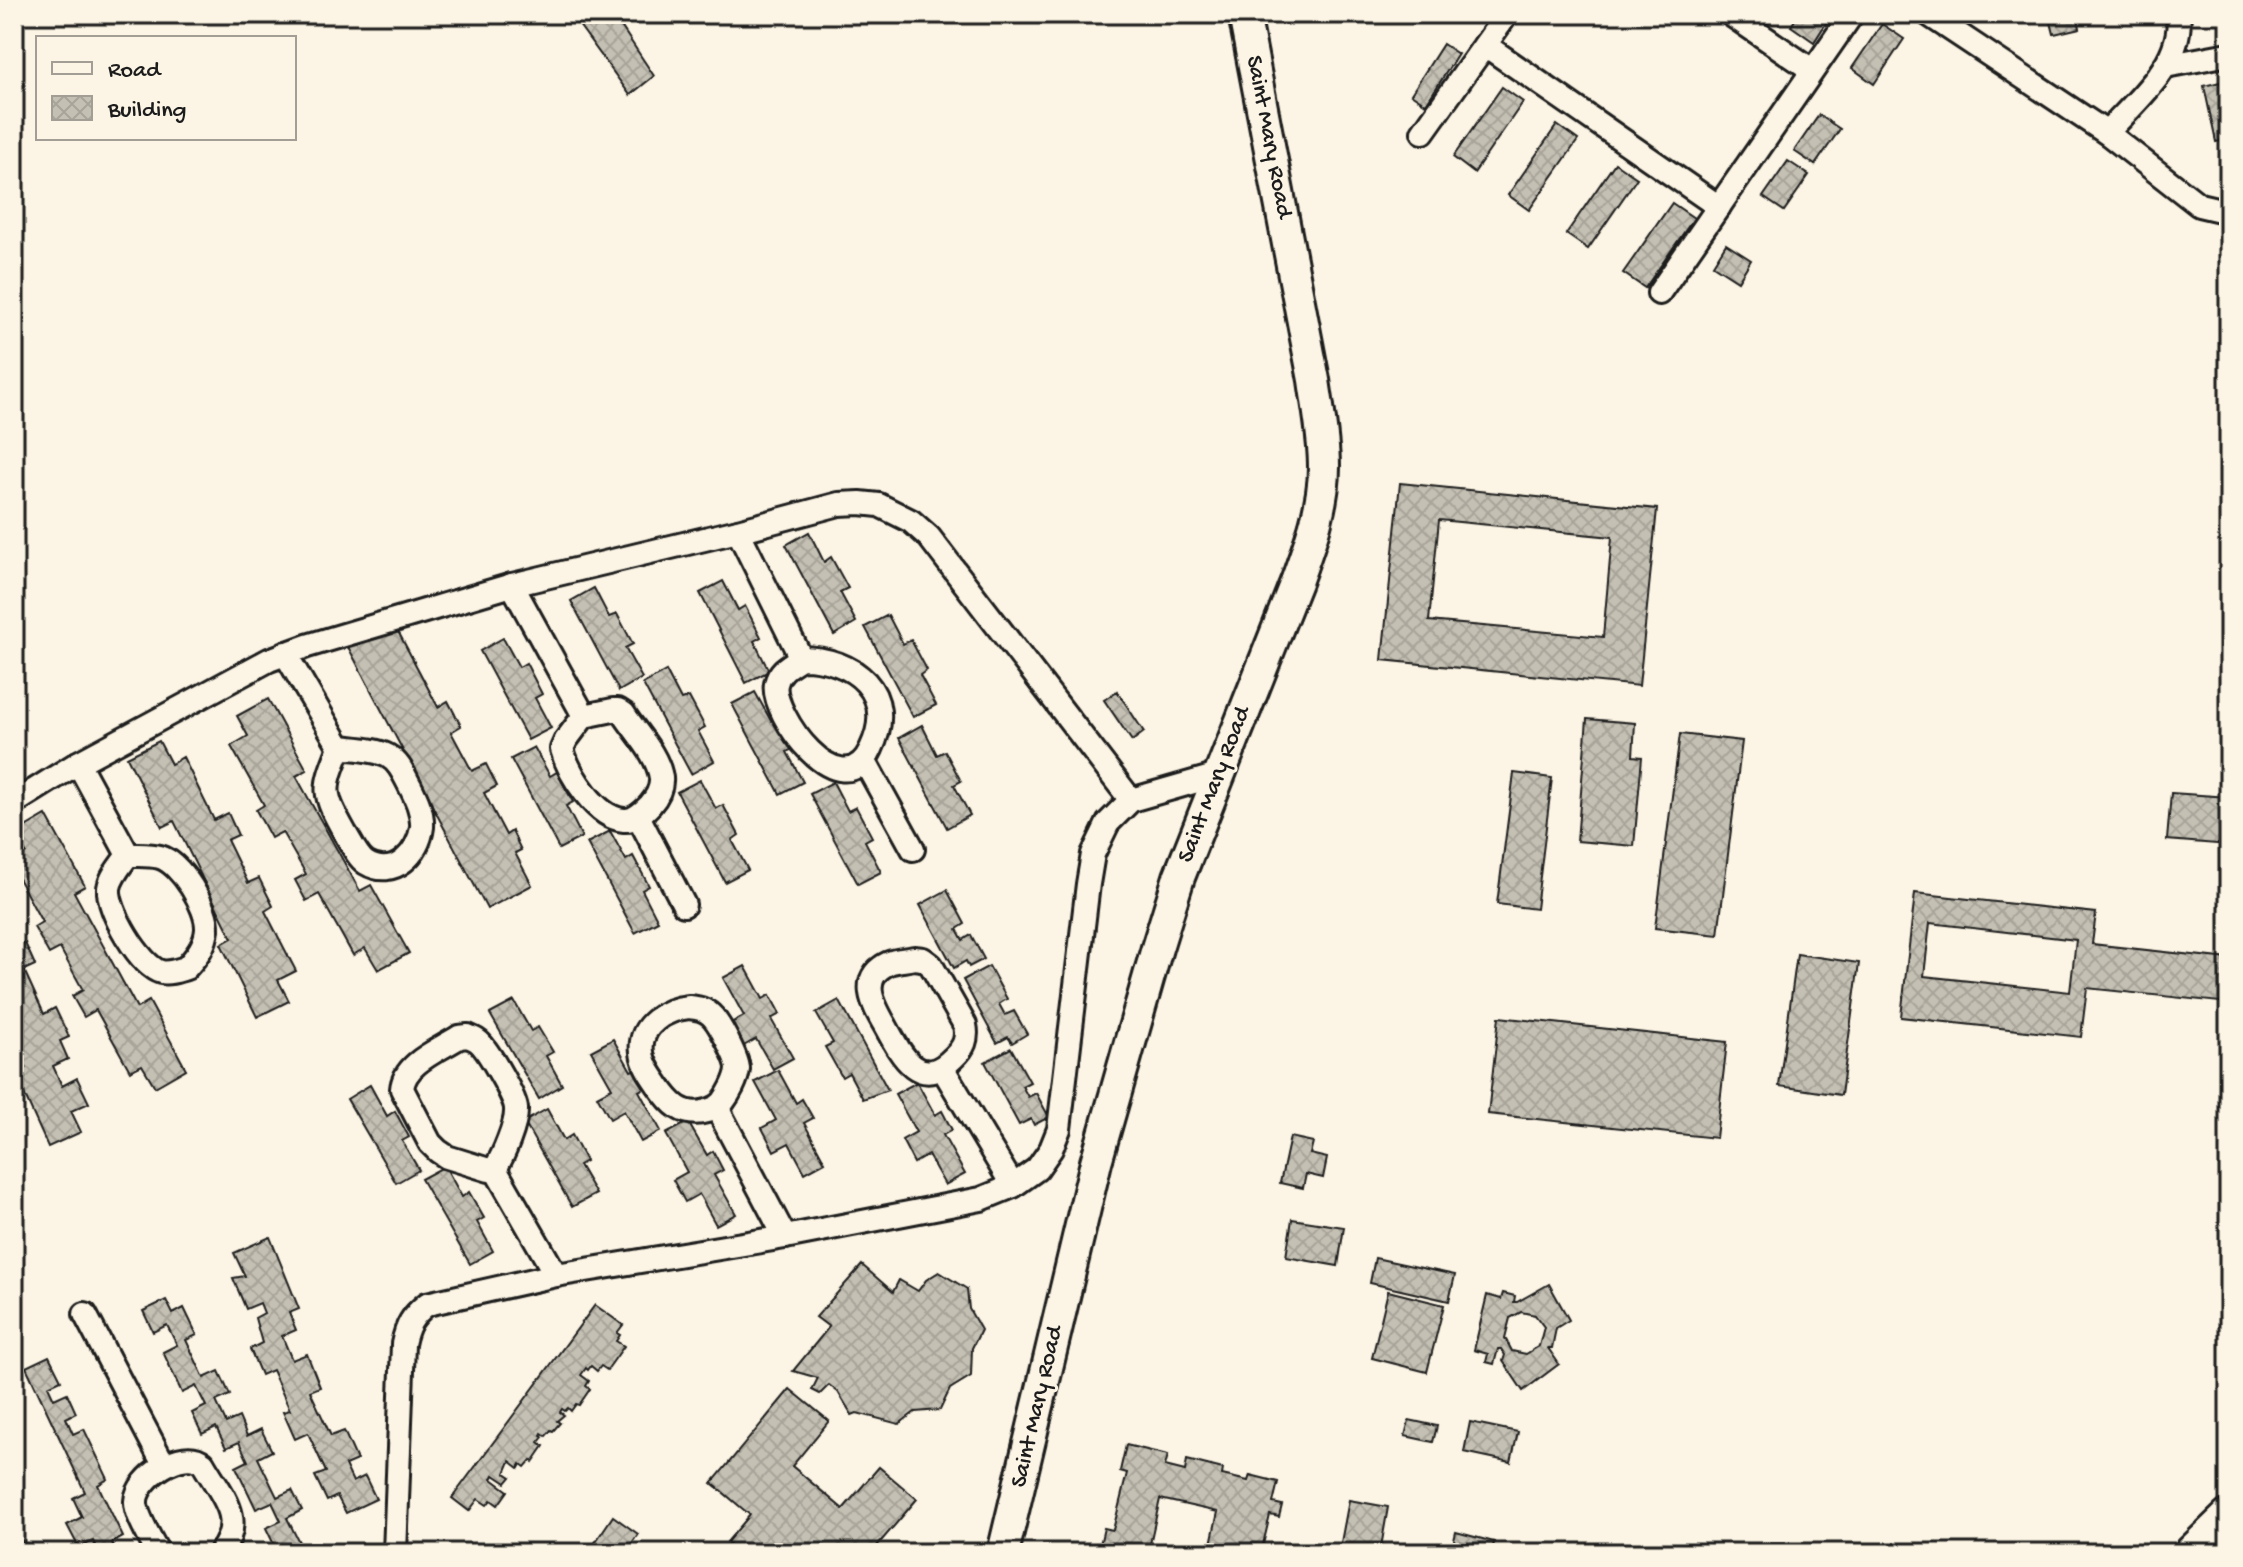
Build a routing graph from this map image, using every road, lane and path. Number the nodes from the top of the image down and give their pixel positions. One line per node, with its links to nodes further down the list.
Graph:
1 (1244, 14): 24 (street, Saint Mary Road)
2 (1507, 14): 7 (street)
3 (1730, 14): 10 (street)
4 (1852, 14): 10 (street)
5 (1928, 14): 12 (street)
6 (2178, 14): 9 (street)
7 (1485, 45): 11 (street); 13 (street)
8 (2229, 54): 9 (street)
9 (2165, 66): 12 (street)
10 (1812, 70): 13 (street)
11 (1423, 132)
12 (2107, 133): 14 (street)
13 (1719, 207): 15 (street)
14 (2229, 212)
15 (1659, 293)
16 (738, 531): 17 (street); 19 (street); 25 (street)
17 (512, 585): 18 (street); 20 (street)
18 (285, 653): 21 (street); 23 (street)
19 (801, 658): 22 (street); 22 (street)
20 (584, 716): 27 (street); 27 (street)
21 (340, 747): 21 (street)
22 (865, 762): 28 (street)
23 (78, 763): 26 (street); 29 (street)
24 (1218, 775): 25 (street); 43 (street, Saint Mary Road)
25 (1131, 800): 34 (street)
26 (14, 803)
27 (638, 816): 30 (street)
28 (913, 849)
29 (128, 855): 29 (street)
30 (684, 905)
31 (943, 1069): 31 (street); 34 (street)
32 (717, 1108): 32 (street); 35 (street)
33 (495, 1169): 33 (street); 36 (street)
34 (1013, 1186): 35 (street)
35 (785, 1237): 36 (street)
36 (556, 1275): 42 (street)
37 (85, 1314): 38 (street)
38 (164, 1465): 40 (street); 41 (street)
39 (2229, 1517): 44 (main road)
40 (158, 1553)
41 (220, 1553)
42 (395, 1553)
43 (1003, 1553)
44 (2192, 1553)

